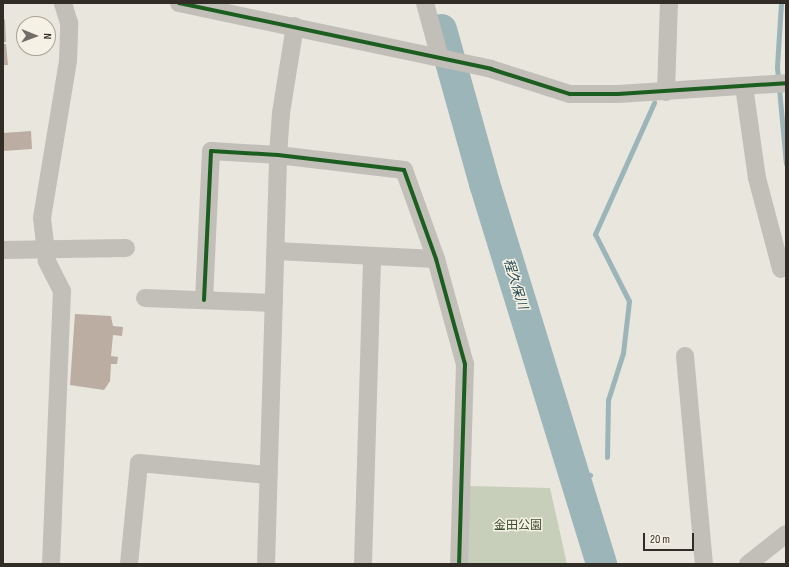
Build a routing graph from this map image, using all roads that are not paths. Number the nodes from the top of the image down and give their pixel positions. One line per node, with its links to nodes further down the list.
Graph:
1 (63, 3): 11 (street)
2 (179, 3): 5 (street)
3 (425, 3): 6 (street)
4 (668, 3): 9 (street)
5 (294, 26): 6 (street); 10 (street)
6 (443, 59): 9 (street)
7 (786, 83): 8 (street)
8 (744, 86): 9 (street); 17 (street)
9 (666, 92)
10 (278, 155): 14 (street); 16 (street); 19 (street)
11 (46, 248): 12 (street); 13 (street); 25 (street)
12 (126, 248)
13 (3, 250)
14 (276, 251): 15 (street); 20 (street)
15 (372, 256): 16 (street); 28 (street)
16 (436, 259): 29 (street)
17 (781, 269)
18 (145, 298): 19 (street)
19 (204, 300): 20 (street)
20 (274, 303): 22 (street)
21 (685, 356): 30 (street)
22 (268, 476): 26 (street); 27 (street)
23 (786, 534): 24 (street)
24 (756, 561)
25 (51, 564)
26 (129, 564)
27 (266, 564)
28 (363, 564)
29 (459, 564)
30 (704, 564)

